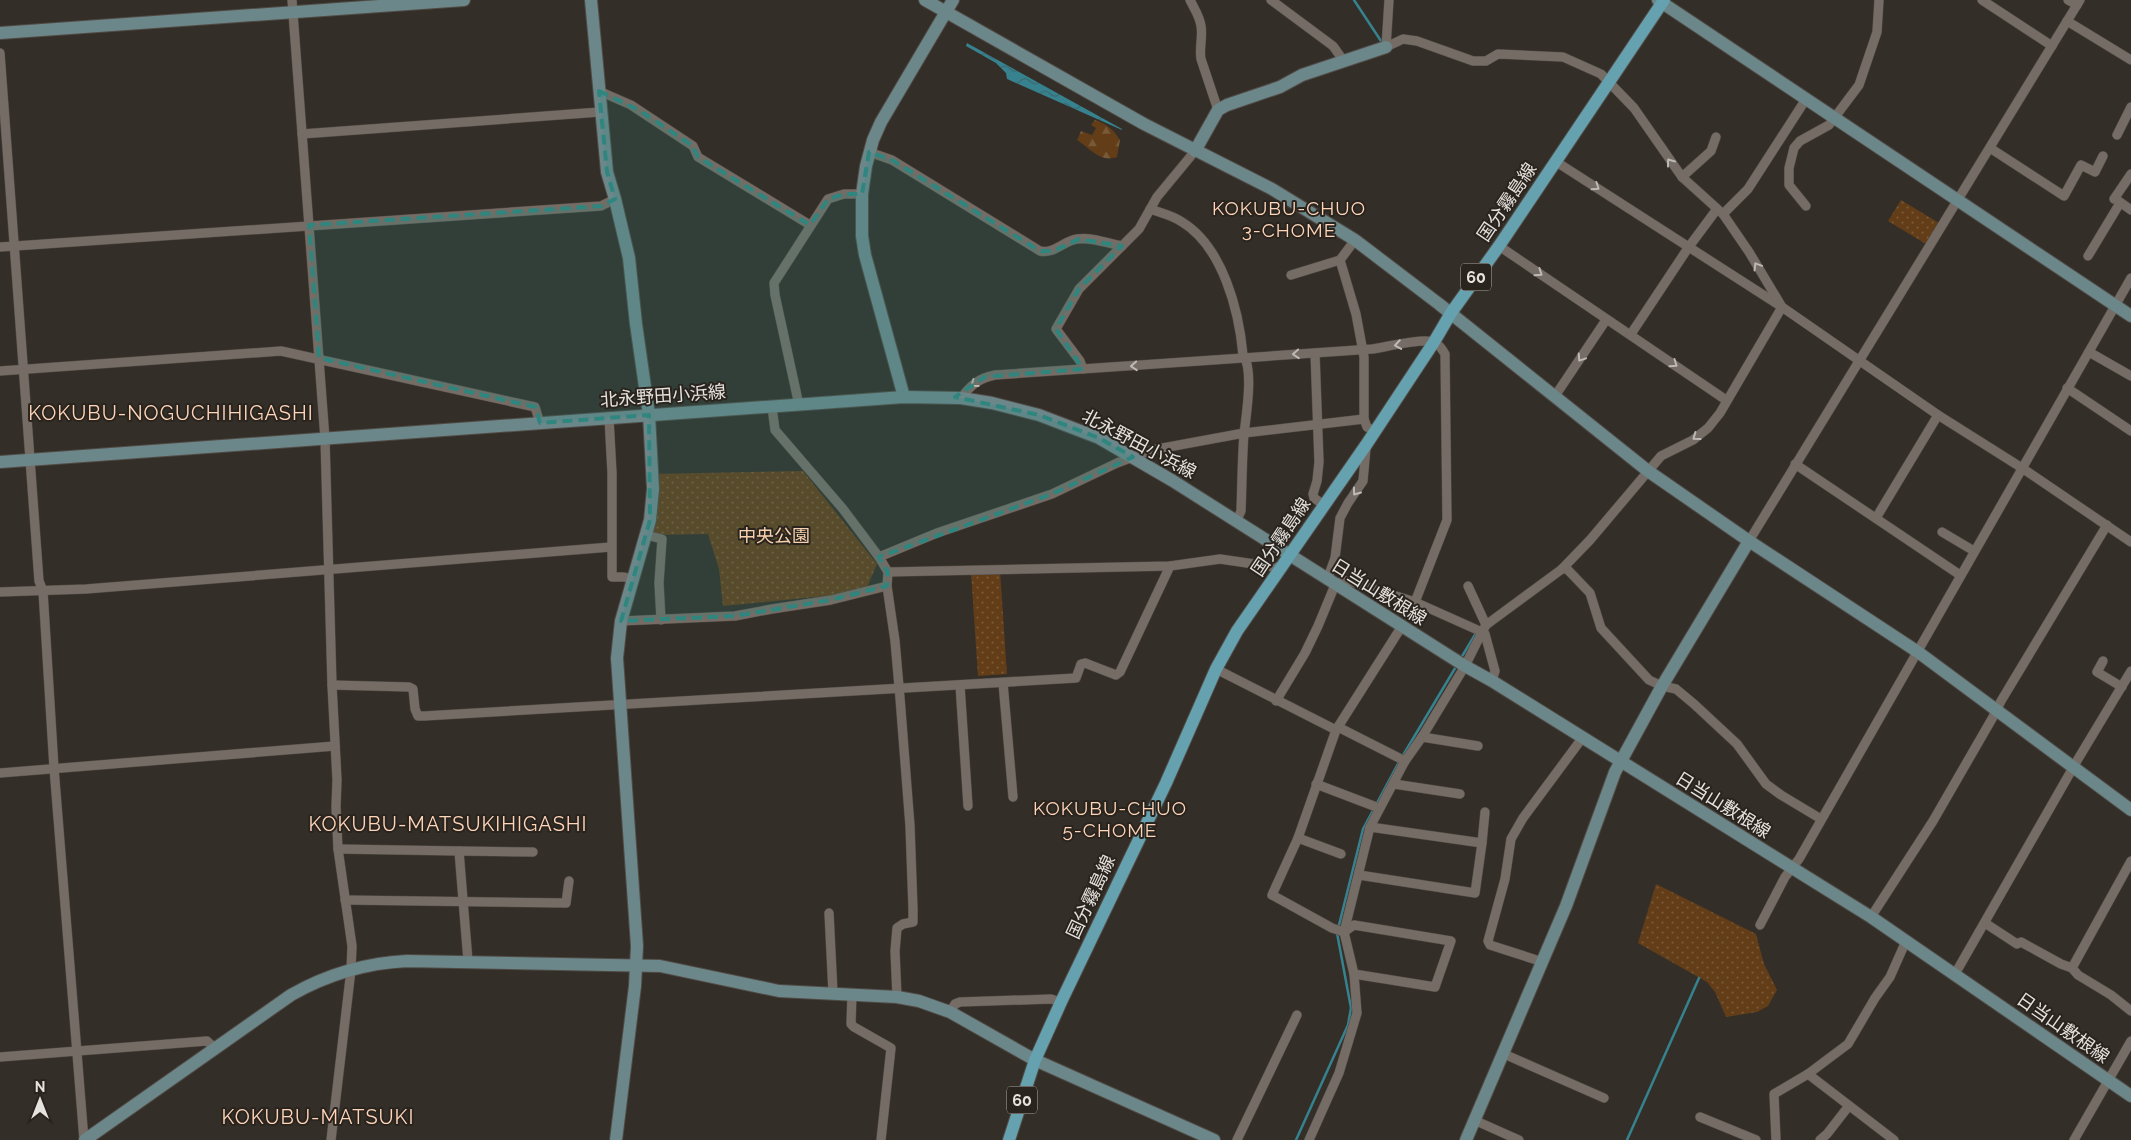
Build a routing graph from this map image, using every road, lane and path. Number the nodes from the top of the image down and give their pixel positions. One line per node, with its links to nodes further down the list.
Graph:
1 (464, 0): 13 (street)
2 (591, 0): 23 (street)
3 (925, 0): 14 (street)
4 (953, 0): 14 (street)
5 (1190, 0): 26 (street)
6 (1271, 0): 20 (street)
7 (1389, 0): 18 (street)
8 (1879, 0): 28 (street)
9 (1982, 0): 17 (street)
10 (2068, 0): 12 (street)
11 (1662, 1): 22 (main road, 国分霧島線 / 60); 24 (street)
12 (2078, 2): 15 (street)
13 (293, 6): 16 (street); 29 (street)
14 (945, 12): 33 (street); 34 (street)
15 (2067, 21): 17 (street); 21 (street)
16 (0, 33)
17 (2052, 46): 32 (street)
18 (1386, 47): 20 (street); 22 (street)
19 (0, 53): 50 (street)
20 (1343, 60): 26 (street)
21 (2131, 60)
22 (1610, 82): 36 (main road, 国分霧島線 / 60); 38 (street, one-way to 22)
23 (599, 91): 27 (street); 48 (street)
24 (1806, 99): 28 (street); 46 (street)
25 (2131, 107): 30 (street)
26 (1218, 110): 33 (street)
27 (600, 112): 29 (street); 40 (street)
28 (1835, 119): 41 (street); 43 (street)
29 (302, 134): 47 (street)
30 (2117, 135)
31 (1716, 137): 38 (street)
32 (1990, 148): 35 (street); 41 (street)
33 (1195, 151): 44 (street); 49 (street)
34 (869, 152): 39 (street); 51 (street)
35 (2103, 156)
36 (1555, 160): 52 (main road, 国分霧島線 / 60); 54 (street, one-way to 54)
37 (2131, 174): 42 (street)
38 (1682, 177): 46 (street)
39 (862, 194): 48 (street); 78 (street)
40 (616, 199): 47 (street); 83 (street)
41 (1958, 200): 59 (street); 71 (street)
42 (2115, 200): 45 (street); 55 (street)
43 (1806, 206)
44 (1150, 209): 51 (street); 70 (street)
45 (2131, 210)
46 (1720, 212): 54 (street); 60 (street, one-way to 46)
47 (309, 225): 50 (street); 69 (street)
48 (810, 225): 81 (street)
49 (1356, 240): 56 (street); 61 (street)
50 (15, 246): 53 (street); 72 (street)
51 (1122, 246): 73 (street)
52 (1499, 246): 61 (main road, 国分霧島線 / 60); 63 (street, one-way to 63)
53 (0, 248)
54 (1688, 248): 60 (street); 64 (street)
55 (2088, 256)
56 (1340, 260): 57 (street); 66 (street)
57 (1291, 275)
58 (2131, 278): 59 (street)
59 (2115, 306): 62 (street); 67 (street)
60 (1782, 308): 71 (street); 80 (street)
61 (1451, 313): 65 (main road, 国分霧島線 / 60); 77 (street)
62 (2131, 316)
63 (1606, 320): 64 (street); 77 (street, one-way to 77)
64 (1631, 334): 80 (street, one-way to 80)
65 (1434, 342): 66 (street, one-way to 66); 89 (main road, 国分霧島線 / 60); 124 (street)
66 (1362, 350): 68 (street); 86 (street)
67 (2088, 352): 75 (street); 76 (street)
68 (1315, 353): 70 (street, one-way to 70); 88 (street)
69 (319, 358): 72 (street); 87 (street); 92 (street)
70 (1246, 358): 73 (street, one-way to 73); 91 (street)
71 (1859, 361): 84 (street); 97 (street)
72 (24, 369): 74 (street); 95 (street)
73 (1083, 369): 79 (street, one-way to 79)
74 (0, 371)
75 (2131, 376)
76 (2067, 388): 90 (street); 98 (street)
77 (1555, 396): 99 (street)
78 (904, 397): 79 (street, 北永野田小浜線); 81 (street, 北永野田小浜線)
79 (961, 398): 94 (street, 北永野田小浜線)
80 (1726, 400): 99 (street, one-way to 99)
81 (799, 404): 82 (street, 北永野田小浜線)
82 (772, 406): 83 (street, 北永野田小浜線); 111 (street)
83 (650, 415): 85 (street, 北永野田小浜線); 105 (street)
84 (1938, 415): 98 (street); 101 (street)
85 (609, 418): 87 (street, 北永野田小浜線); 108 (street)
86 (1364, 419): 88 (street); 89 (street)
87 (540, 423): 92 (street, 北永野田小浜線)
88 (1319, 424): 91 (street); 100 (street)
89 (1374, 431): 93 (main road, 国分霧島線 / 60)
90 (2131, 431)
91 (1244, 433): 94 (street); 102 (street)
92 (324, 439): 95 (street, 北永野田小浜線); 114 (street)
93 (1366, 445): 100 (main road, 国分霧島線 / 60); 119 (street, one-way to 119)
94 (1133, 457): 102 (street, 北永野田小浜線); 111 (street)
95 (30, 460): 96 (street, 北永野田小浜線); 122 (street)
96 (0, 462)
97 (1795, 464): 101 (street); 106 (street)
98 (2022, 468): 103 (street); 109 (street)
99 (1648, 472): 106 (street); 115 (street)
100 (1324, 506): 110 (main road, 国分霧島線 / 60)
101 (1876, 518): 117 (street)
102 (1236, 522): 110 (street, 北永野田小浜線)
103 (2107, 525): 107 (street); 143 (street)
104 (1942, 532): 109 (street)
105 (646, 535): 118 (street); 125 (street)
106 (1749, 541): 129 (street); 139 (street)
107 (2131, 542)
108 (611, 547): 114 (street); 118 (street)
109 (1974, 552): 117 (street)
110 (1290, 555): 113 (main road, 国分霧島線 / 60); 119 (street, 日当山敷根線)
111 (879, 557): 116 (street)
112 (1170, 566): 113 (street); 116 (street); 135 (street)
113 (1281, 568): 132 (main road, 国分霧島線 / 60)
114 (328, 569): 122 (street); 137 (street)
115 (1562, 569): 128 (street); 139 (street)
116 (888, 572): 120 (street)
117 (1960, 575): 129 (street)
118 (632, 579): 126 (street)
119 (1331, 582): 124 (street); 127 (street, 日当山敷根線); 141 (street)
120 (886, 586): 125 (street); 140 (street)
121 (1468, 586): 128 (street)
122 (43, 591): 123 (street); 151 (street)
123 (0, 592)
124 (1415, 602): 128 (street)
125 (661, 620): 126 (street)
126 (621, 621): 142 (street)
127 (1402, 626): 131 (street, 日当山敷根線); 144 (street)
128 (1481, 629): 131 (street); 134 (street)
129 (1918, 652): 143 (street); 162 (street)
130 (2103, 661): 136 (street)
131 (1460, 663): 134 (street, 日当山敷根線); 145 (street)
132 (1216, 668): 141 (street); 192 (main road, 国分霧島線 / 60)
133 (2131, 671): 136 (street)
134 (1492, 681): 146 (street, 日当山敷根線)
135 (1003, 683): 138 (street); 157 (street)
136 (2126, 684): 152 (street)
137 (332, 685): 142 (street); 147 (street)
138 (960, 685): 140 (street); 158 (street)
139 (1662, 686): 150 (street); 162 (street)
140 (899, 689): 142 (street); 191 (street)
141 (1276, 701): 144 (street)
142 (621, 705): 184 (street)
143 (1997, 709): 152 (street); 177 (street)
144 (1337, 729): 149 (street); 154 (street)
145 (1422, 737): 148 (street); 149 (street)
146 (1583, 737): 150 (street, 日当山敷根線); 183 (street)
147 (335, 746): 151 (street); 166 (street)
148 (1478, 746)
149 (1401, 759): 155 (street)
150 (1620, 762): 171 (street, 日当山敷根線); 183 (street)
151 (54, 768): 153 (street); 198 (street)
152 (2073, 768): 160 (street); 178 (street)
153 (0, 772)
154 (1316, 784): 159 (street); 164 (street)
155 (1394, 784): 156 (street); 159 (street)
156 (1460, 794)
157 (1013, 797)
158 (968, 806)
159 (1375, 807): 163 (street)
160 (2131, 810)
161 (1484, 812): 165 (street)
162 (1821, 819): 171 (street)
163 (1370, 827): 165 (street); 172 (street)
164 (1298, 838): 169 (street); 180 (street)
165 (1482, 843): 172 (street)
166 (338, 849): 167 (street); 174 (street)
167 (459, 851): 168 (street); 175 (street)
168 (532, 852)
169 (1341, 854)
170 (2131, 861): 185 (street)
171 (1792, 868): 177 (street, 日当山敷根線); 179 (street)
172 (1359, 874): 180 (street)
173 (569, 881): 175 (street)
174 (345, 900): 175 (street); 186 (street)
175 (462, 901): 182 (street)
176 (829, 913): 189 (street)
177 (1871, 917): 181 (street, 日当山敷根線)
178 (1984, 923): 185 (street); 188 (street)
179 (1760, 925)
180 (1339, 930): 187 (street); 187 (street)
181 (1906, 941): 188 (street, 日当山敷根線); 202 (street)
182 (468, 961): 184 (street); 186 (street)
183 (1543, 962): 199 (street)
184 (636, 966): 189 (street); 211 (street)
185 (2072, 968): 193 (street)
186 (351, 970): 197 (street); 210 (street)
187 (1354, 974): 216 (street)
188 (1955, 974): 203 (street, 日当山敷根線)
189 (833, 993): 190 (street)
190 (852, 994): 191 (street); 212 (street)
191 (897, 996): 194 (street)
192 (1061, 1002): 194 (street); 201 (main road, 国分霧島線 / 60)
193 (2131, 1011)
194 (950, 1012): 201 (street)
195 (1297, 1015): 215 (street)
196 (2131, 1041): 203 (street)
197 (216, 1049): 198 (street); 209 (street)
198 (76, 1052): 200 (street); 209 (street)
199 (1504, 1054): 205 (street); 208 (street)
200 (0, 1057)
201 (1035, 1060): 213 (main road, 国分霧島線 / 60); 214 (street)
202 (1808, 1074): 206 (street); 220 (street)
203 (2109, 1081): 204 (street, 日当山敷根線); 223 (street)
204 (2131, 1096)
205 (1604, 1098)
206 (1848, 1107): 221 (street); 222 (street)
207 (1700, 1117): 219 (street)
208 (1474, 1120): 217 (street); 218 (street)
209 (85, 1140)
210 (331, 1140)
211 (616, 1140)
212 (881, 1140)
213 (1009, 1140)
214 (1214, 1140)
215 (1237, 1140)
216 (1309, 1140)
217 (1466, 1140)
218 (1519, 1140)
219 (1756, 1140)
220 (1776, 1140)
221 (1820, 1140)
222 (1894, 1140)
223 (2074, 1140)

